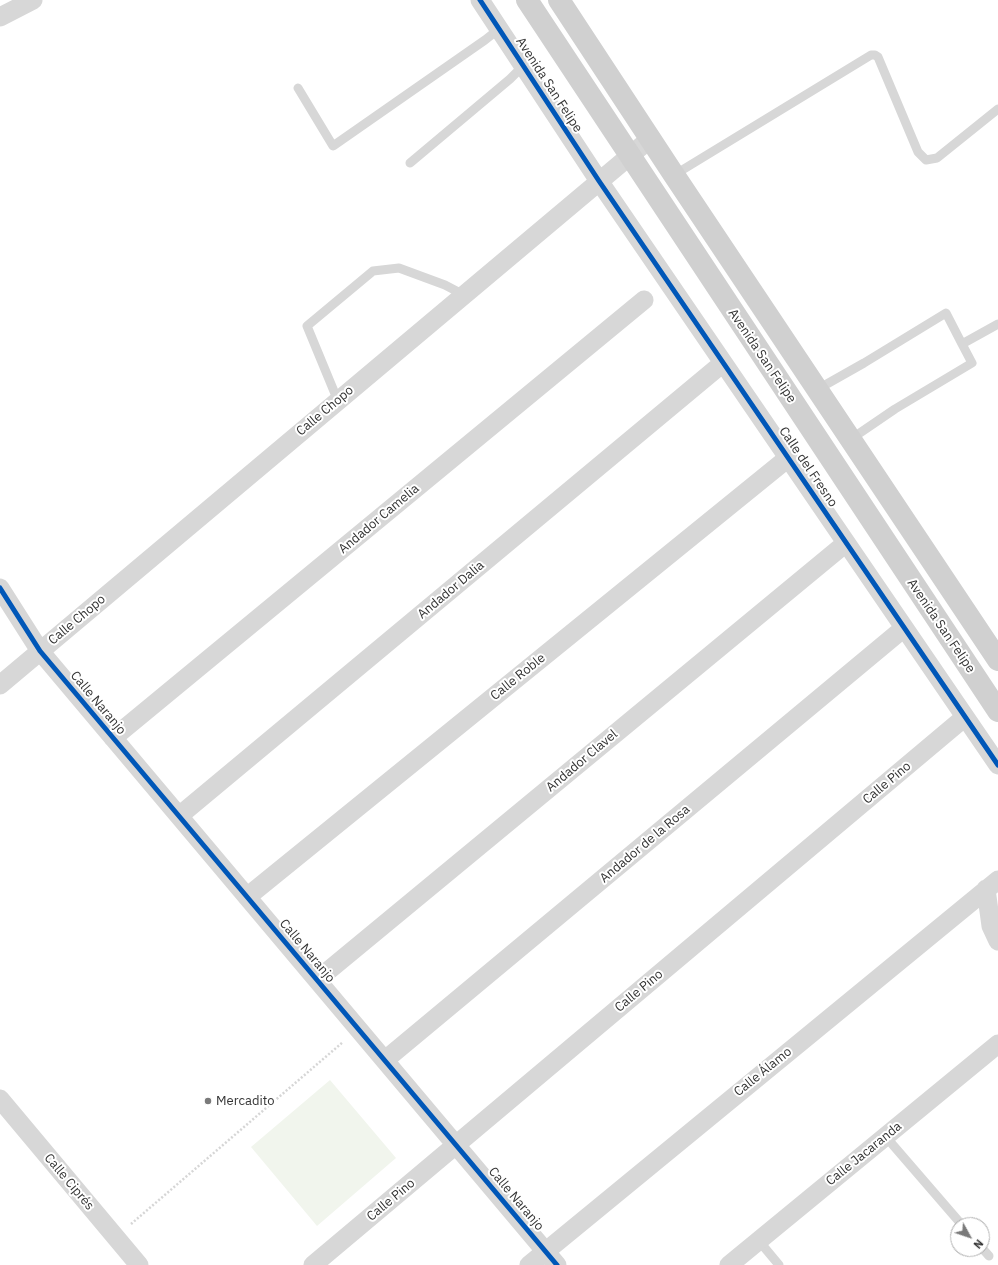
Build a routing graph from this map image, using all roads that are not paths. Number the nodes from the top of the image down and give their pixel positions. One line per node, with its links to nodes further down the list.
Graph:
1 (32, 0): 5 (street)
2 (480, 0): 6 (street, Avenida San Felipe)
3 (527, 0): 11 (main road, Avenida San Felipe)
4 (559, 0): 10 (main road)
5 (0, 17)
6 (499, 29): 7 (street, Avenida San Felipe); 8 (lane)
7 (523, 66): 12 (lane); 14 (street, Avenida San Felipe)
8 (298, 88)
9 (998, 109): 13 (lane)
10 (651, 138): 11 (street, Calle Chopo); 13 (main road)
11 (630, 156): 14 (street, Calle Chopo); 30 (main road, Avenida San Felipe)
12 (410, 163)
13 (674, 175): 20 (main road)
14 (599, 181): 15 (street, Calle Chopo); 19 (street, Calle del Fresno)
15 (464, 295): 21 (street, Calle Chopo); 21 (lane)
16 (644, 300): 32 (street, Andador Camelia)
17 (998, 324): 18 (lane)
18 (962, 344): 20 (lane); 22 (lane)
19 (724, 363): 23 (street, Calle del Fresno); 34 (street, Andador Dalia)
20 (818, 389): 22 (main road)
21 (338, 401): 27 (street, Calle Chopo)
22 (851, 439): 28 (main road)
23 (788, 458): 24 (street, Calle del Fresno); 36 (street, Calle Roble)
24 (846, 543): 26 (street, Calle del Fresno); 38 (street, Andador Clavel)
25 (0, 588): 27 (street)
26 (904, 628): 31 (street, Calle del Fresno); 40 (street, Andador de la Rosa)
27 (40, 651): 29 (street, Calle Chopo); 32 (street, Calle Naranjo)
28 (998, 660)
29 (0, 685)
30 (998, 711)
31 (965, 717): 33 (street, Calle del Fresno); 43 (street, Calle Pino)
32 (113, 738): 34 (street, Calle Naranjo)
33 (998, 765)
34 (179, 816): 36 (street, Calle Naranjo)
35 (992, 884): 37 (street); 46 (street, Calle Álamo)
36 (247, 897): 38 (street, Calle Naranjo)
37 (998, 941)
38 (317, 980): 40 (street, Calle Naranjo)
39 (998, 1044): 42 (street, Calle Jacaranda)
40 (385, 1060): 43 (street, Calle Naranjo)
41 (3, 1108): 47 (street, Calle Ciprés)
42 (886, 1136): 44 (lane); 45 (street, Calle Jacaranda)
43 (456, 1145): 46 (street, Calle Naranjo); 48 (street, Calle Pino)
44 (955, 1217)
45 (759, 1241): 50 (street, Calle Jacaranda); 51 (lane)
46 (552, 1258): 49 (street, Calle Álamo)
47 (139, 1265)
48 (313, 1265)
49 (530, 1265)
50 (729, 1265)
51 (780, 1265)

